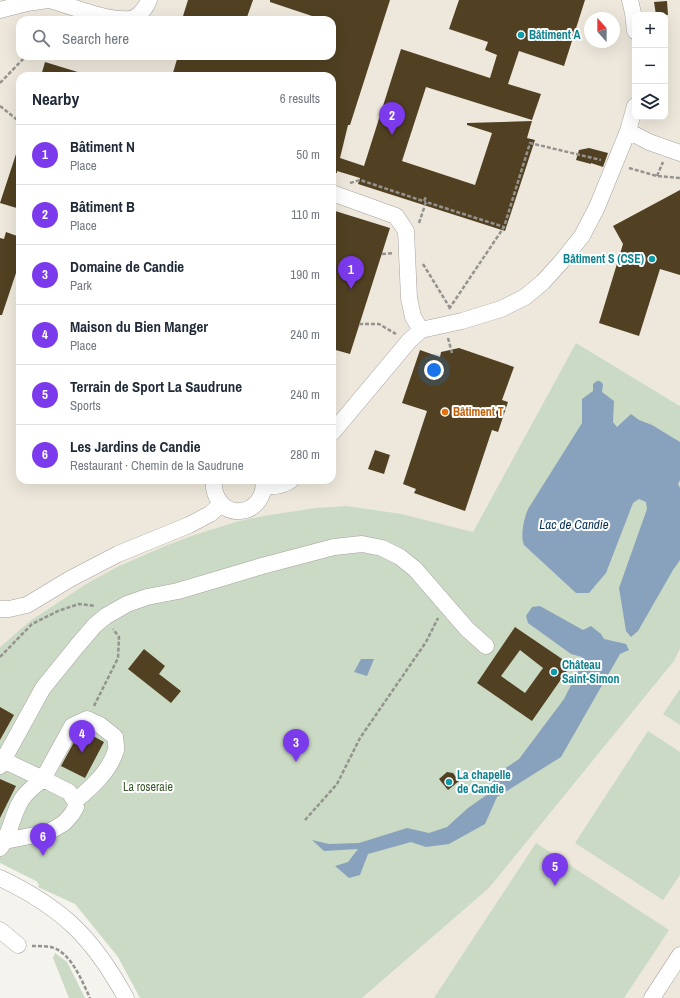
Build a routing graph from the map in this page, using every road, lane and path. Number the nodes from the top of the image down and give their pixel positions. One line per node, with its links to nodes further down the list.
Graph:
1 (49, 0): 4 (street); 6 (street)
2 (149, 0): 7 (street)
3 (630, 0): 5 (street)
4 (0, 10)
5 (633, 12)
6 (102, 16)
7 (136, 16)
8 (22, 60): 9 (path)
9 (0, 83)
10 (0, 106): 12 (path)
11 (632, 117): 13 (street)
12 (16, 119)
13 (628, 131): 14 (street); 15 (street)
14 (680, 153)
15 (614, 164): 16 (path); 21 (path); 26 (street)
16 (680, 178)
17 (346, 184): 20 (path)
18 (336, 195): 26 (street)
19 (426, 197): 20 (path)
20 (425, 201): 21 (path); 22 (path)
21 (504, 227): 23 (path)
22 (417, 228)
23 (447, 312)
24 (359, 324): 25 (path)
25 (379, 324)
26 (421, 330): 27 (street)
27 (336, 428)
28 (214, 484): 32 (street)
29 (264, 484): 32 (street)
30 (267, 484): 31 (street)
31 (284, 484)
32 (221, 504): 34 (street)
33 (444, 602): 35 (street); 36 (street); 39 (path)
34 (0, 609)
35 (486, 646)
36 (2, 763): 37 (street)
37 (43, 779): 38 (street); 38 (street); 40 (street)
38 (75, 801): 40 (street)
39 (305, 820)
40 (2, 845)
41 (0, 878): 46 (street)
42 (0, 930): 43 (street)
43 (18, 945): 45 (path)
44 (680, 955): 47 (street)
45 (90, 998)
46 (126, 998)
47 (652, 998)

